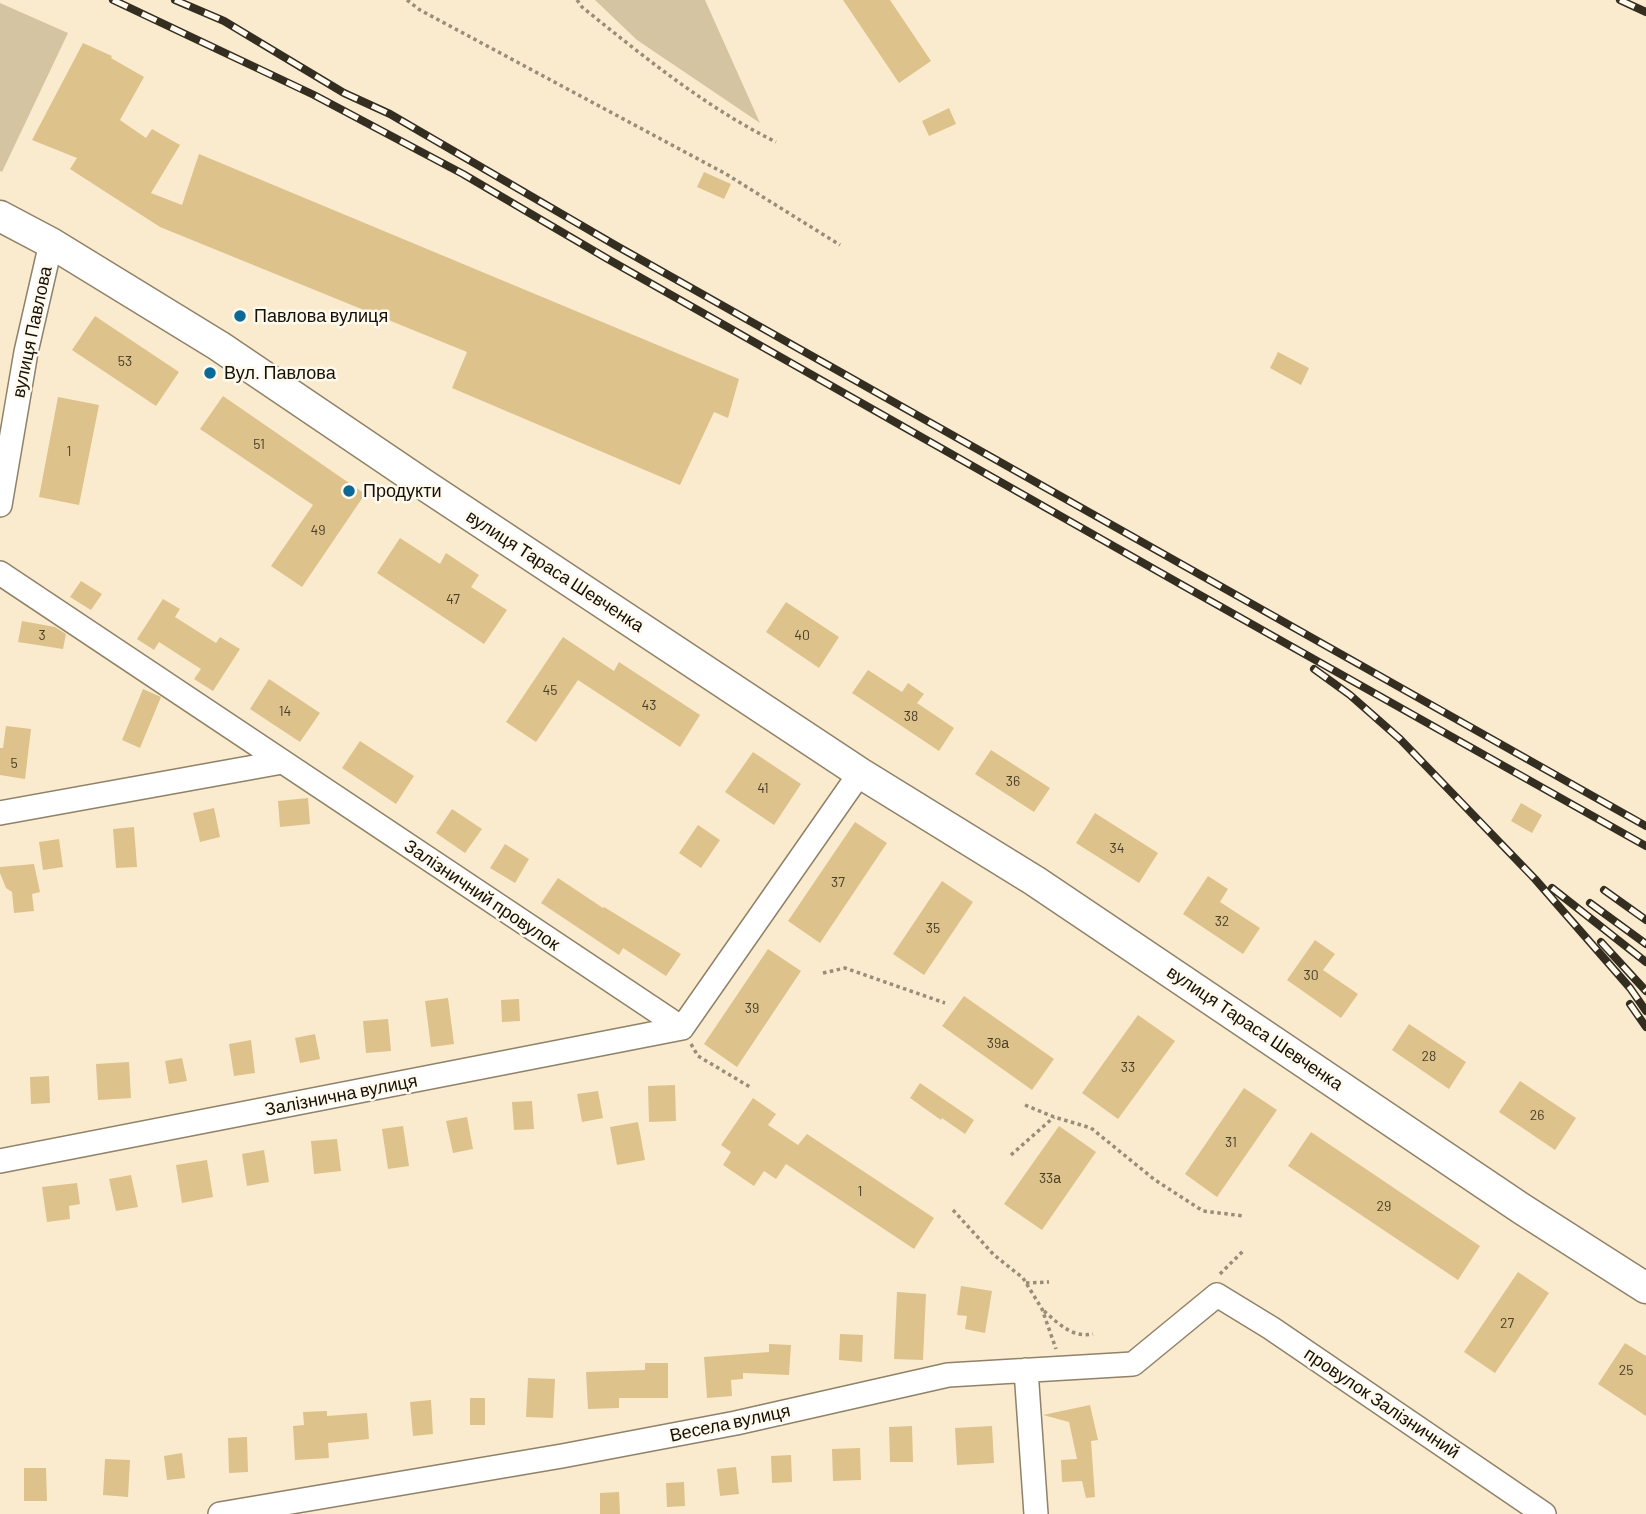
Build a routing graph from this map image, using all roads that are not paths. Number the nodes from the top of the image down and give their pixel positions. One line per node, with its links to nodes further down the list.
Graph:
1 (0, 216): 2 (main road, вулиця Тараса Шевченка)
2 (51, 243): 3 (street, вулиця Павлова); 6 (main road, вулиця Тараса Шевченка)
3 (0, 505)
4 (0, 573): 5 (street, Залізничний провулок)
5 (282, 762): 7 (street); 8 (street, Залізничний провулок)
6 (860, 773): 8 (street); 10 (main road, вулиця Тараса Шевченка)
7 (0, 813)
8 (682, 1028): 9 (street, Залізнична вулиця)
9 (0, 1161)
10 (1646, 1288)
11 (1217, 1295): 12 (street, Весела вулиця); 15 (street, провулок Залізничний)
12 (1026, 1370): 13 (street, Весела вулиця); 14 (street)
13 (220, 1514)
14 (1036, 1514)
15 (1544, 1514)

